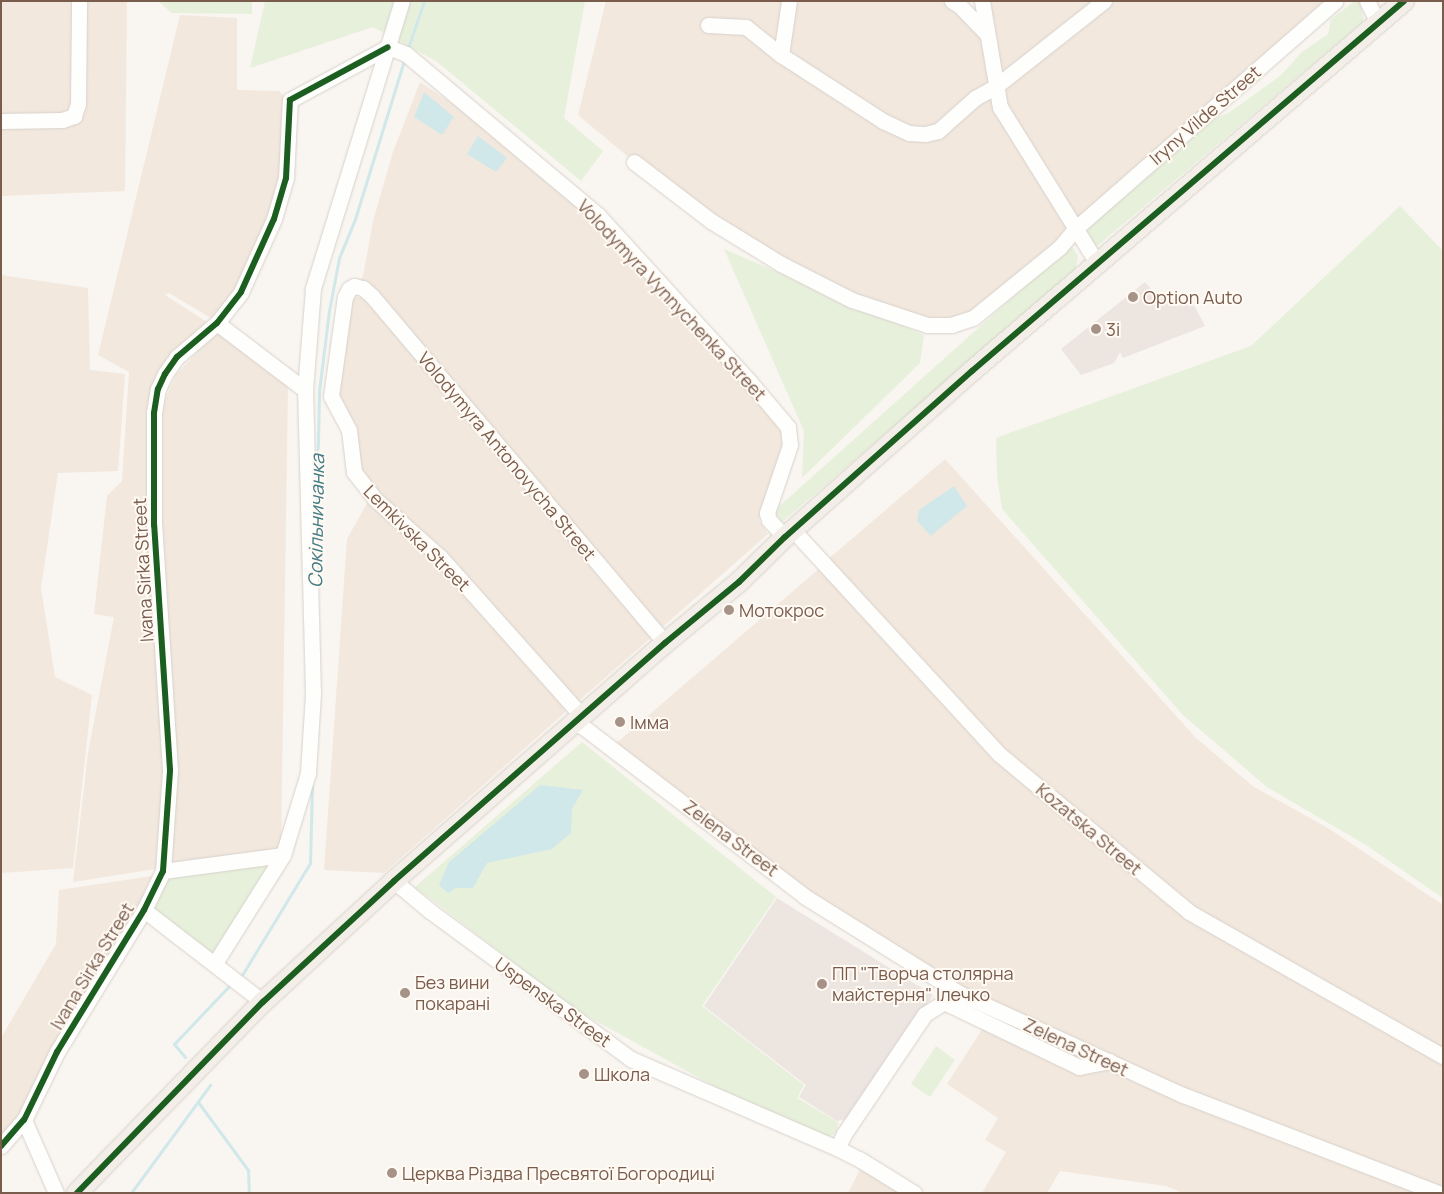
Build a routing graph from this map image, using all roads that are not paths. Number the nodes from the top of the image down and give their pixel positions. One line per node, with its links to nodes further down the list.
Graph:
1 (79, 1): 16 (street)
2 (402, 1): 13 (street)
3 (788, 1): 14 (street)
4 (952, 1): 12 (street)
5 (982, 1): 12 (street)
6 (1104, 1): 15 (street)
7 (1335, 1): 18 (street, Iryny Vilde Street)
8 (1368, 1): 10 (street)
9 (1404, 1): 10 (main road)
10 (1378, 23): 19 (main road)
11 (708, 25): 14 (street)
12 (987, 34): 15 (street)
13 (388, 47): 21 (street, Ivana Sirka Street); 22 (street); 23 (street, Volodymyra Vynnychenka Street)
14 (781, 55): 15 (street)
15 (996, 87): 18 (street)
16 (1, 121)
17 (634, 162): 18 (street, Iryny Vilde Street)
18 (1074, 228): 19 (street)
19 (1095, 265): 23 (main road)
20 (345, 297): 24 (street, Volodymyra Antonovycha Street); 25 (street, Lemkivska Street)
21 (217, 323): 22 (street); 27 (street, Ivana Sirka Street)
22 (305, 390): 26 (street)
23 (789, 534): 24 (main road); 34 (street, Kozatska Street)
24 (665, 643): 25 (main road)
25 (577, 719): 28 (main road); 31 (street, Zelena Street)
26 (283, 854): 27 (street); 30 (street)
27 (162, 871): 29 (street, Ivana Sirka Street)
28 (394, 881): 32 (main road); 38 (street, Uspenska Street)
29 (144, 910): 30 (street); 36 (street, Ivana Sirka Street)
30 (215, 963): 32 (street)
31 (954, 990): 33 (street); 35 (street, Zelena Street)
32 (263, 1002): 39 (main road)
33 (944, 1002): 35 (street); 38 (street)
34 (1443, 1056)
35 (1109, 1062): 44 (street, Zelena Street)
36 (24, 1120): 37 (street, Ivana Sirka Street); 40 (street)
37 (1, 1146)
38 (837, 1148): 43 (street, Uspenska Street)
39 (99, 1172): 41 (main road); 42 (main road)
40 (56, 1193)
41 (77, 1193)
42 (88, 1193)
43 (914, 1193)
44 (1438, 1193)

